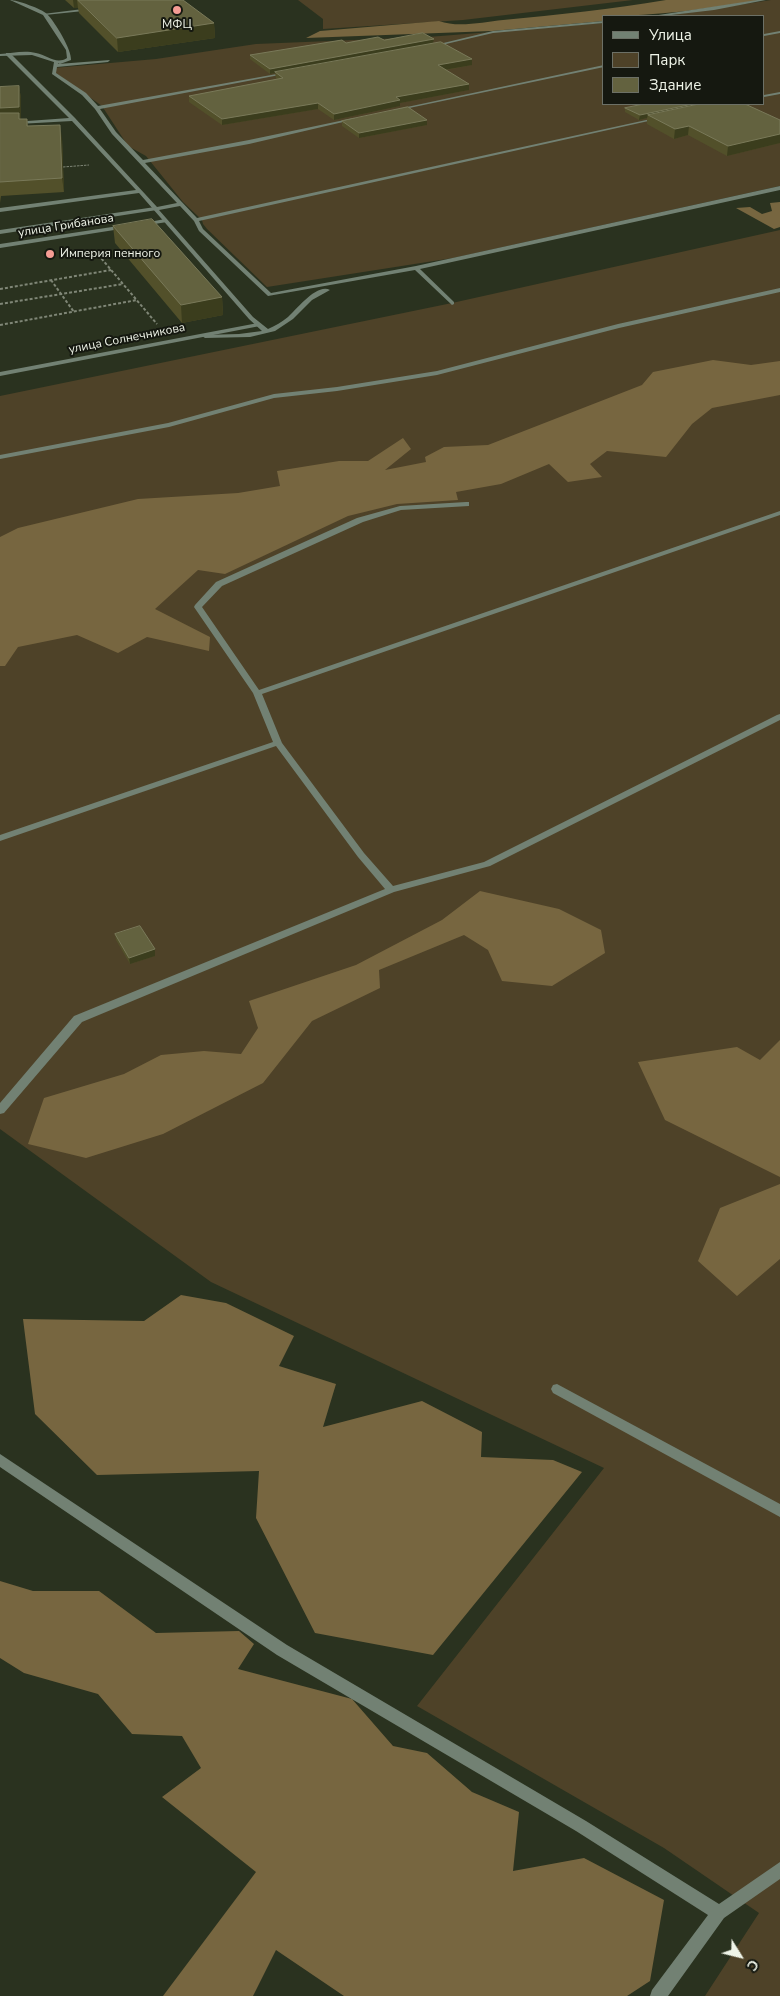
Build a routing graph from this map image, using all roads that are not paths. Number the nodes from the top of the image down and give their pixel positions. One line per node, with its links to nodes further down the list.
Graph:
1 (12, 0): 4 (street)
2 (764, 0): 5 (street)
3 (95, 9): 4 (street)
4 (45, 14): 13 (street)
5 (663, 15)
6 (602, 22): 9 (street)
7 (780, 32): 8 (street)
8 (765, 35)
9 (426, 47)
10 (8, 54): 11 (street); 13 (street); 22 (street)
11 (0, 55)
12 (108, 61): 13 (street)
13 (55, 64): 18 (street)
14 (602, 66): 19 (street)
15 (290, 73): 18 (street)
16 (780, 93): 17 (street)
17 (765, 96)
18 (97, 108): 24 (street)
19 (390, 111)
20 (362, 117): 24 (street)
21 (662, 118): 30 (street)
22 (73, 119): 23 (street); 26 (street)
23 (0, 124)
24 (142, 162): 27 (street)
25 (780, 188): 34 (street)
26 (140, 191): 28 (street); 29 (street)
27 (181, 204): 28 (street, улица Грибанова); 30 (street)
28 (155, 209): 31 (street); 32 (street, улица Грибанова)
29 (0, 210)
30 (196, 220): 35 (street)
31 (165, 221): 33 (street, улица Грибанова); 38 (street)
32 (0, 232)
33 (0, 246)
34 (416, 268): 35 (street); 37 (street)
35 (347, 282): 39 (street)
36 (780, 290): 42 (street)
37 (452, 303)
38 (258, 325): 39 (street); 40 (street, улица Солнечникова)
39 (266, 331): 40 (street)
40 (205, 336): 41 (street, улица Солнечникова)
41 (0, 374)
42 (0, 457)
43 (466, 504): 45 (street)
44 (780, 513): 45 (street)
45 (257, 693): 47 (street)
46 (780, 717): 49 (street)
47 (278, 743): 48 (street); 49 (street)
48 (0, 838)
49 (391, 890): 50 (street)
50 (0, 1110)
51 (557, 1389): 53 (street)
52 (0, 1460): 55 (street)
53 (780, 1511)
54 (780, 1870): 55 (street)
55 (719, 1913): 56 (street)
56 (658, 1996)

